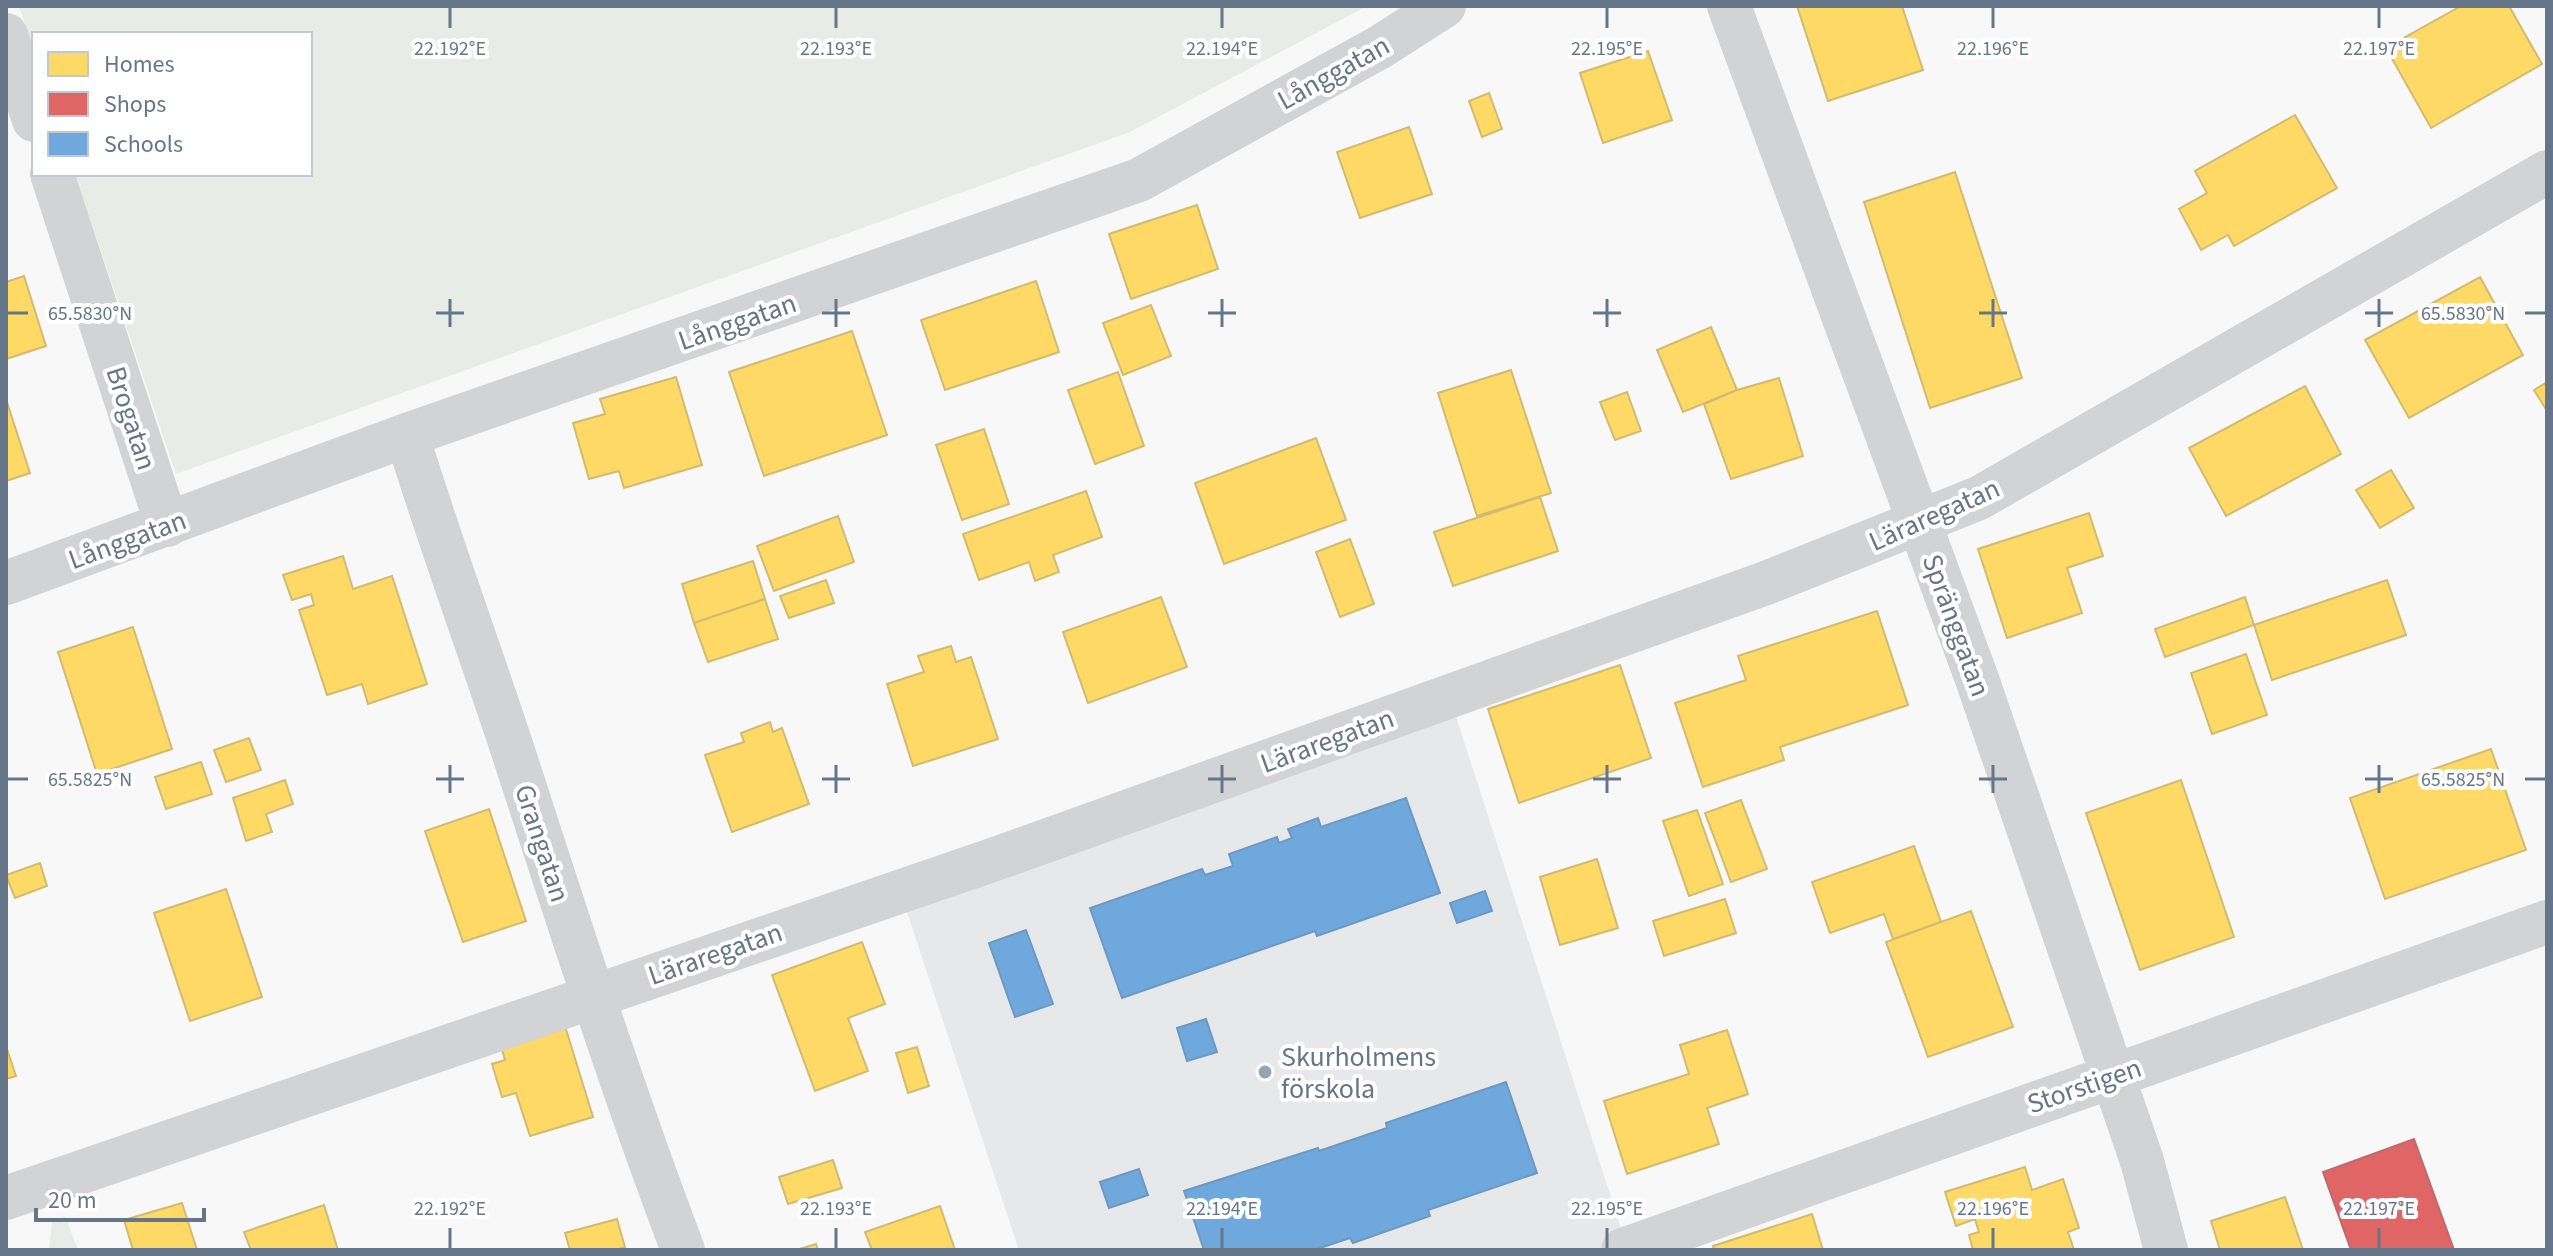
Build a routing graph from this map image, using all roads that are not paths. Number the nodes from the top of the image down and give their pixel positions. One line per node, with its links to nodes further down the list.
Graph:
1 (1444, 6): 7 (street, Långgatan)
2 (1729, 6): 8 (street, Spränggatan)
3 (6, 35): 4 (street)
4 (32, 114)
5 (2547, 172): 8 (street, Läraregatan)
6 (53, 176): 9 (street, Brogatan)
7 (407, 435): 9 (street, Långgatan); 12 (street, Grangatan)
8 (1920, 523): 12 (street, Läraregatan); 13 (street, Spränggatan)
9 (167, 525): 10 (street, Långgatan)
10 (6, 583)
11 (2547, 922): 13 (street, Storstigen)
12 (593, 995): 14 (street, Läraregatan); 15 (street, Grangatan)
13 (2113, 1075): 16 (street, Storstigen); 17 (street, Spränggatan)
14 (6, 1198)
15 (683, 1250)
16 (1623, 1250)
17 (2166, 1250)

